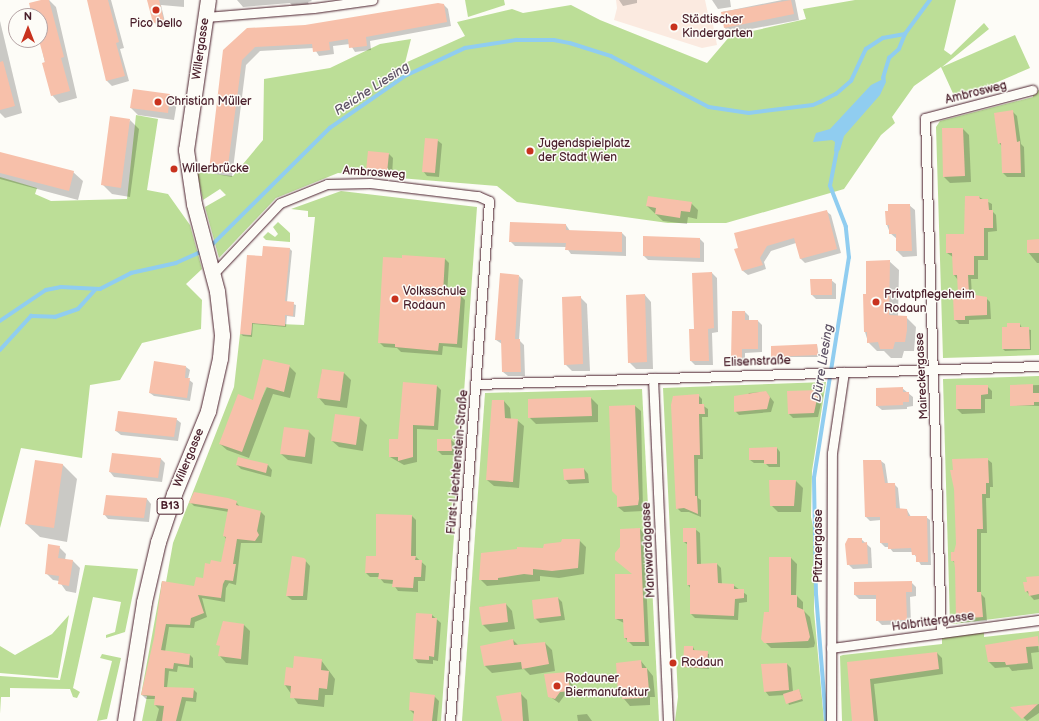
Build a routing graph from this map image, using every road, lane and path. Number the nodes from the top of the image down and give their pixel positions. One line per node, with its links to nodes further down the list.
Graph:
1 (208, 0): 3 (main road, Willergasse / B13)
2 (372, 0): 3 (street)
3 (206, 17): 7 (main road, Willergasse / B13)
4 (1032, 90): 5 (street, Ambrosweg)
5 (925, 118): 9 (street, Maireckergasse)
6 (490, 204): 7 (street, Ambrosweg); 12 (street, Fürst-Liechtenstein-Straße)
7 (212, 268): 16 (main road, Willergasse / B13)
8 (1039, 366): 9 (street, Elisenstraße)
9 (934, 369): 10 (street, Elisenstraße); 14 (street, Maireckergasse)
10 (836, 372): 11 (street, Elisenstraße); 15 (street, Pfitznergasse)
11 (653, 378): 12 (street, Elisenstraße); 18 (street, Manowardagasse)
12 (476, 384): 17 (street, Fürst-Liechtenstein-Straße)
13 (1039, 620): 14 (street, Halbrittergasse)
14 (941, 633): 15 (street, Halbrittergasse)
15 (831, 648): 19 (street, Pfitznergasse)
16 (125, 721)
17 (450, 721)
18 (668, 721)
19 (831, 721)

